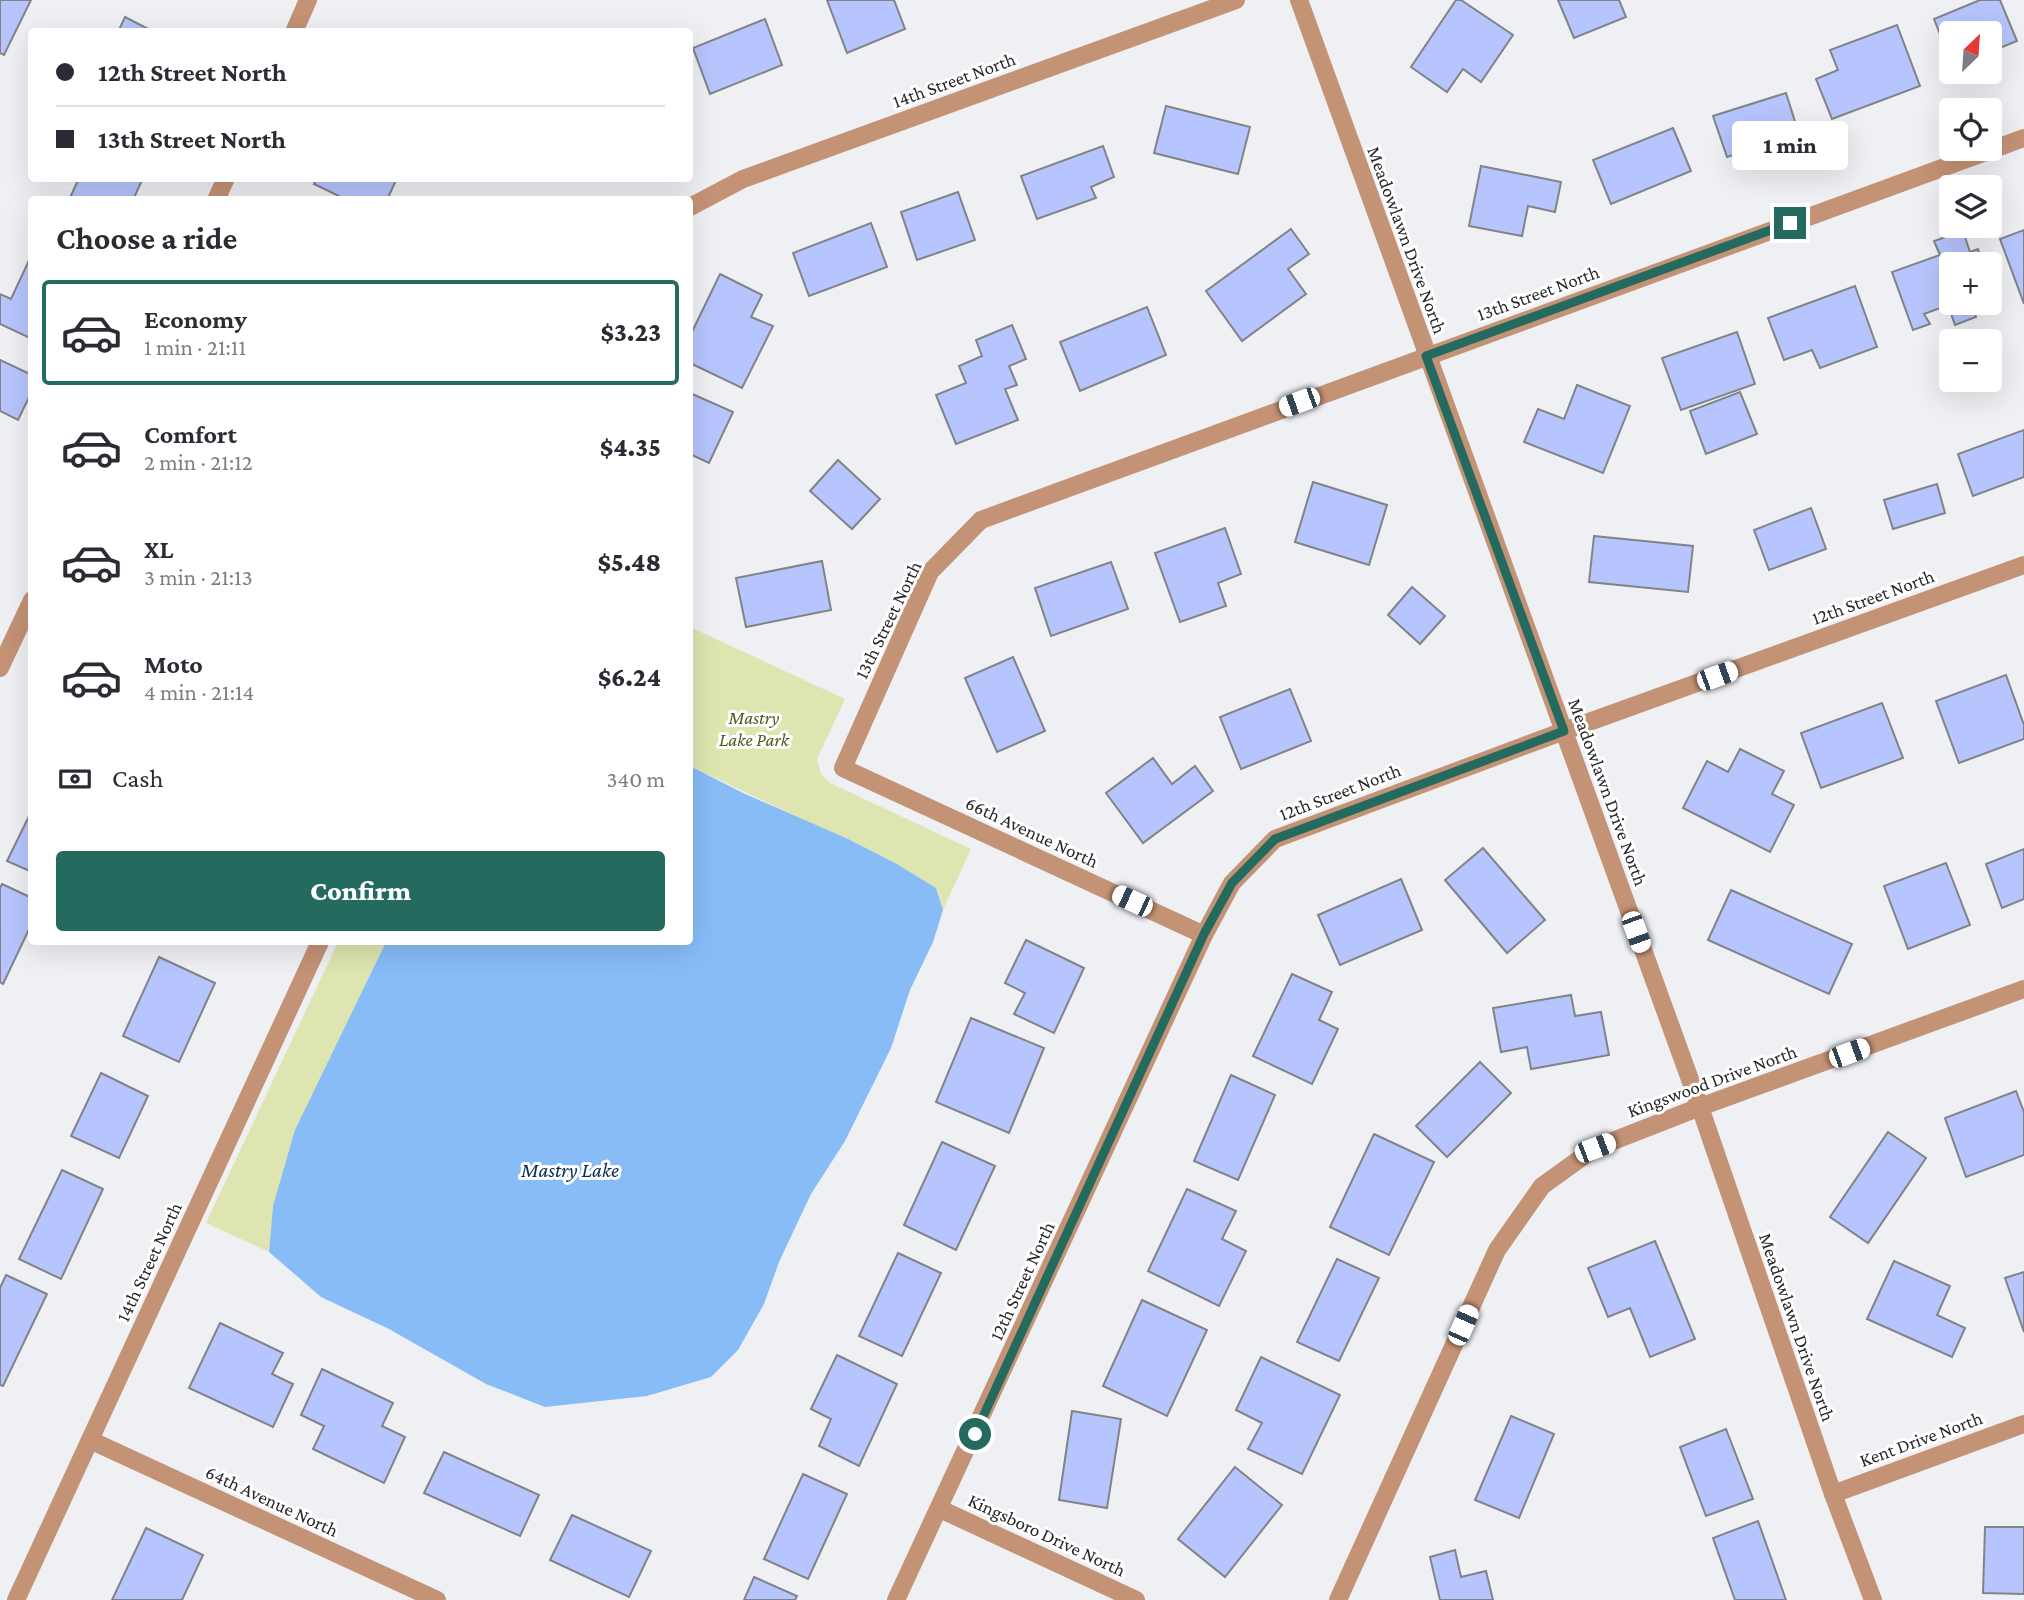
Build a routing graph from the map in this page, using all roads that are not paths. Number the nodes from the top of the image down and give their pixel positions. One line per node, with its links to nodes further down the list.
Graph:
1 (308, 0): 4 (street)
2 (1236, 0): 6 (street, 14th Street North)
3 (1299, 0): 7 (street, Meadowlawn Drive North)
4 (296, 28)
5 (2024, 138): 7 (street, 13th Street North)
6 (693, 205)
7 (1426, 356): 11 (street, Meadowlawn Drive North); 12 (street, 13th Street North)
8 (2024, 565): 11 (street, 12th Street North)
9 (28, 608): 10 (street)
10 (0, 668)
11 (1564, 731): 13 (street, 12th Street North); 16 (street, Meadowlawn Drive North)
12 (843, 768): 13 (street, 66th Avenue North)
13 (1204, 934): 20 (street, 12th Street North)
14 (319, 945): 18 (street, 14th Street North)
15 (2024, 989): 16 (street, Kingswood Drive North)
16 (1700, 1107): 19 (street, Meadowlawn Drive North); 25 (street, Kingswood Drive North)
17 (2024, 1424): 19 (street, Kent Drive North)
18 (90, 1440): 21 (street, 14th Street North); 22 (street, 64th Avenue North)
19 (1833, 1494): 26 (street, Meadowlawn Drive North)
20 (940, 1509): 23 (street, 12th Street North); 24 (street, Kingsboro Drive North)
21 (16, 1600)
22 (437, 1600)
23 (896, 1600)
24 (1136, 1600)
25 (1338, 1600)
26 (1873, 1600)

